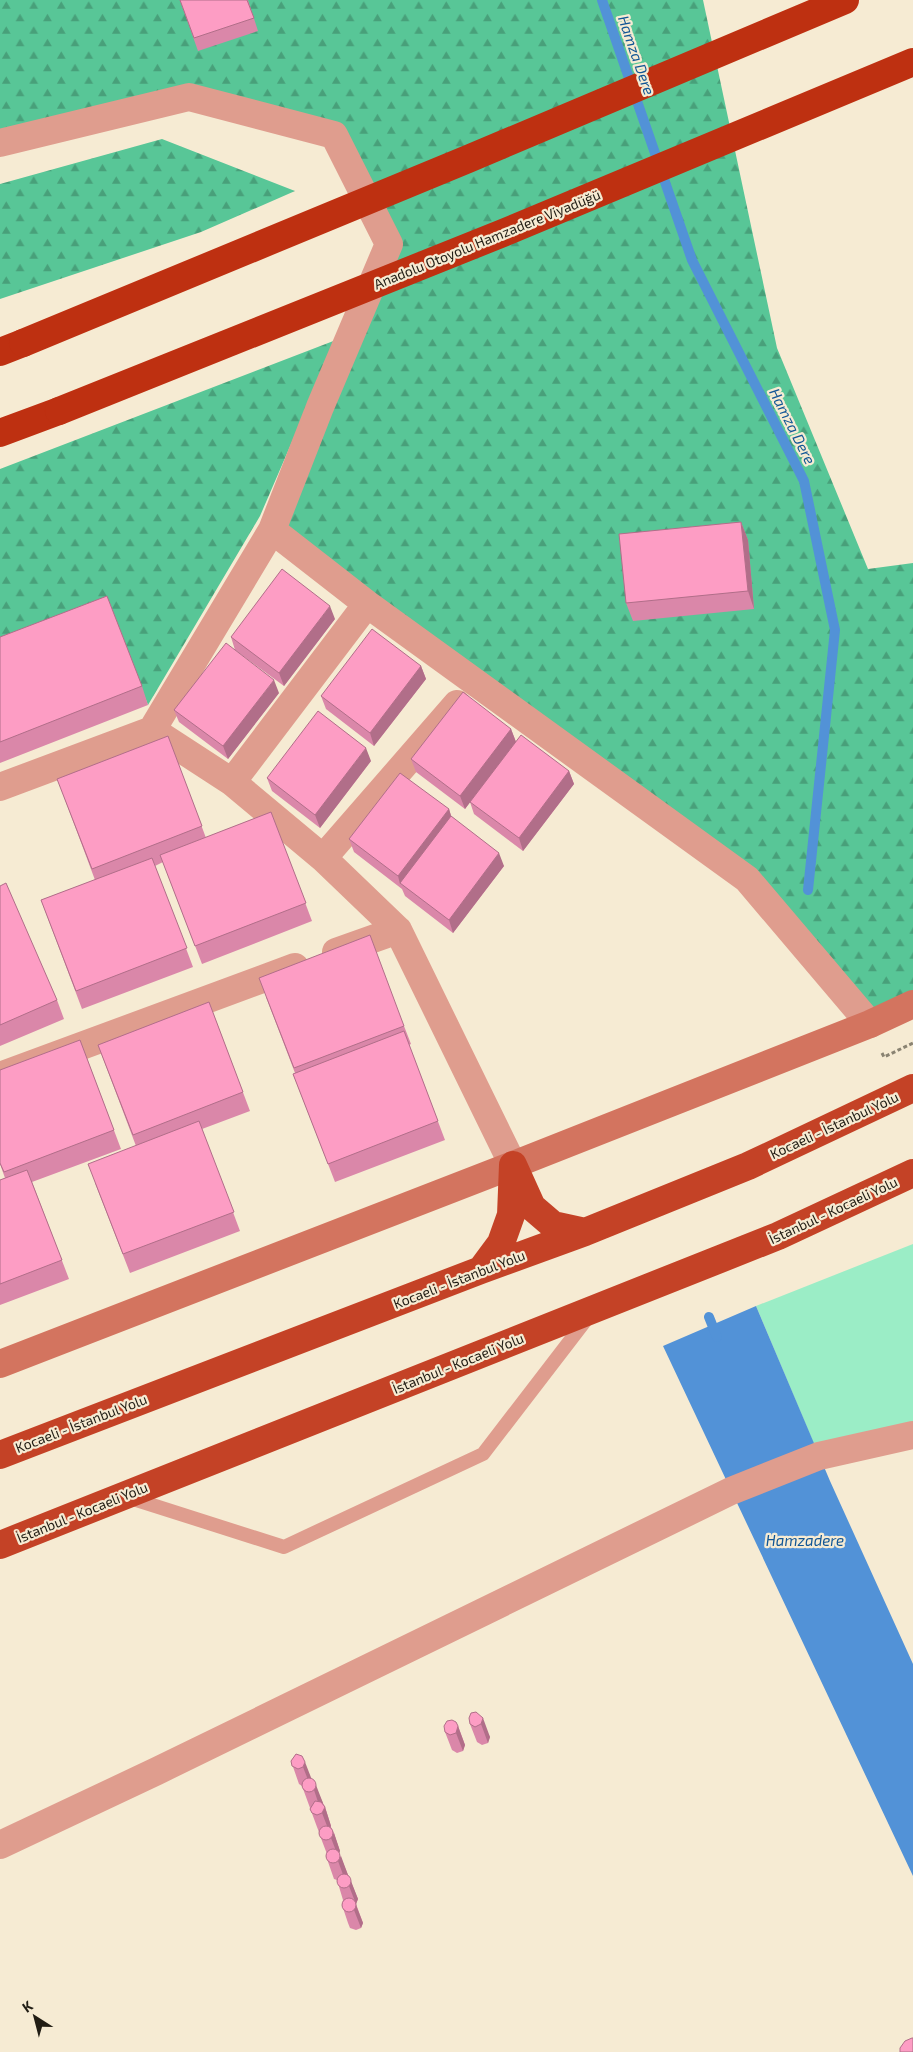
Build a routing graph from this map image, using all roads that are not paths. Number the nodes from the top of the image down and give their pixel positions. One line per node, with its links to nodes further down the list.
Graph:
1 (846, 0): 4 (highway, bridge)
2 (913, 62): 5 (highway, Anadolu Otoyolu Hamzadere Viyadüğü, bridge)
3 (0, 143): 6 (street)
4 (11, 348)
5 (0, 433)
6 (272, 530): 7 (street); 9 (street)
7 (367, 604): 8 (street); 10 (street)
8 (476, 682): 12 (street); 15 (street)
9 (152, 730): 10 (street); 11 (street)
10 (232, 782): 12 (street)
11 (0, 786)
12 (323, 858): 13 (street)
13 (398, 930): 16 (street); 18 (street)
14 (913, 1004): 15 (main road)
15 (870, 1024): 18 (main road)
16 (0, 1076)
17 (913, 1088): 20 (highway, Kocaeli - İstanbul Yolu)
18 (512, 1165): 20 (highway); 21 (highway); 23 (main road)
19 (913, 1173): 22 (highway, İstanbul - Kocaeli Yolu)
20 (585, 1232): 21 (highway, Kocaeli - İstanbul Yolu)
21 (481, 1270): 25 (highway, Kocaeli - İstanbul Yolu)
22 (595, 1308): 26 (highway, İstanbul - Kocaeli Yolu); 26 (lane)
23 (0, 1364)
24 (913, 1435): 28 (street)
25 (0, 1455)
26 (123, 1496): 27 (highway, İstanbul - Kocaeli Yolu)
27 (0, 1545)
28 (0, 1845)

